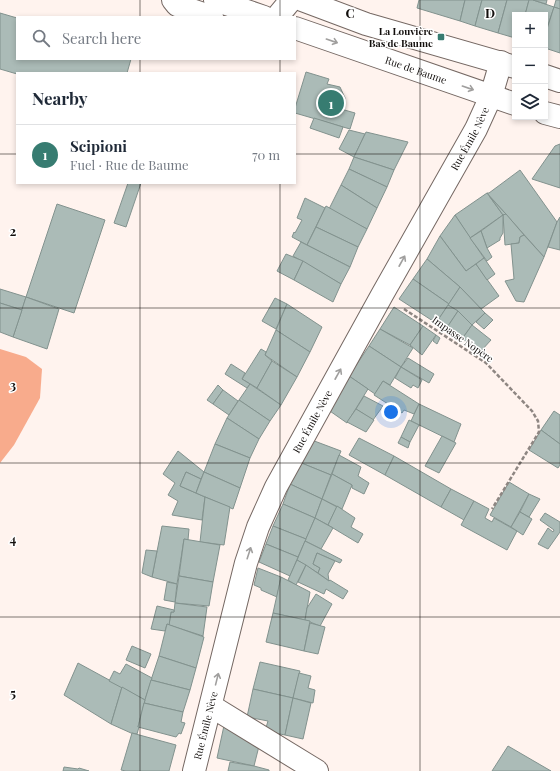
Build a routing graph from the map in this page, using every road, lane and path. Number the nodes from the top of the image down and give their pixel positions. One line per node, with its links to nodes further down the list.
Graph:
1 (172, 0): 5 (street)
2 (215, 0): 6 (street)
3 (291, 0): 7 (street)
4 (302, 0): 9 (street)
5 (209, 16)
6 (261, 16)
7 (279, 16)
8 (296, 28): 12 (street, Rue de Baume, one-way to 12)
9 (508, 65): 12 (street, Rue Émile Nève)
10 (548, 77): 11 (street)
11 (560, 81)
12 (491, 96): 13 (street, Rue de Baume); 16 (street, Rue Émile Nève, one-way to 12)
13 (512, 103)
14 (548, 114): 15 (street)
15 (560, 118)
16 (382, 295): 17 (path, Impasse Nopère); 18 (street, Rue Émile Nève, one-way to 16)
17 (492, 509)
18 (211, 706): 19 (street, Rue Émile Nève); 20 (street)
19 (194, 771)
20 (317, 771)

